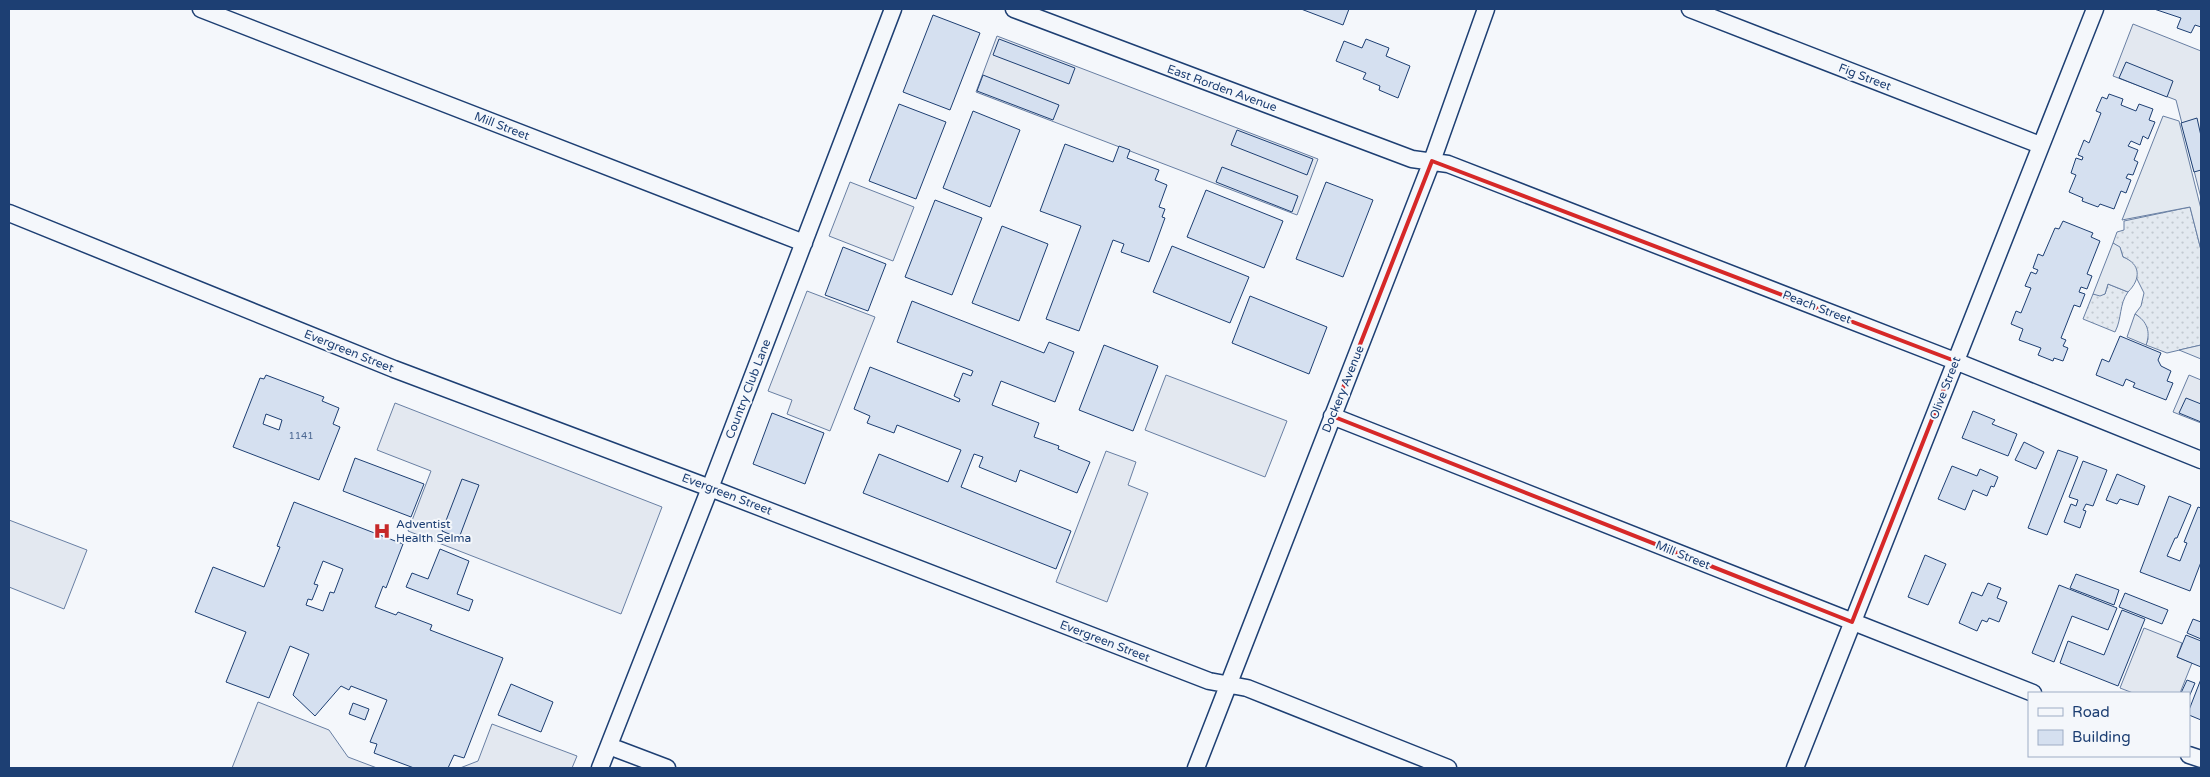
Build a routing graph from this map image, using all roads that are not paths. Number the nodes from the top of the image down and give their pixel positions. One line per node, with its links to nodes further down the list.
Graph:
1 (201, 9): 10 (street, Mill Street)
2 (893, 9): 10 (street, Country Club Lane)
3 (1014, 9): 8 (street, East Rorden Avenue)
4 (1486, 9): 8 (street, Dockery Avenue)
5 (1690, 9): 7 (street, Fig Street)
6 (2095, 9): 7 (street, Olive Street)
7 (2040, 145): 11 (street, Olive Street)
8 (1432, 161): 11 (street, Peach Street); 12 (street, Dockery Avenue)
9 (9, 212): 14 (street, Evergreen Street)
10 (804, 243): 14 (street, Country Club Lane)
11 (1955, 361): 13 (street, Peach Street); 15 (street, Olive Street)
12 (1332, 416): 15 (street, Mill Street); 16 (street, Dockery Avenue)
13 (2201, 460)
14 (710, 488): 16 (street, Evergreen Street); 18 (street, Country Club Lane)
15 (1852, 622): 17 (street, Mill Street); 23 (street, Olive Street)
16 (1228, 684): 21 (street, Dockery Avenue); 22 (street, Evergreen Street)
17 (2030, 692)
18 (609, 746): 19 (street, Country Club Lane); 20 (street)
19 (600, 768)
20 (666, 768)
21 (1196, 768)
22 (1448, 768)
23 (1795, 768)

